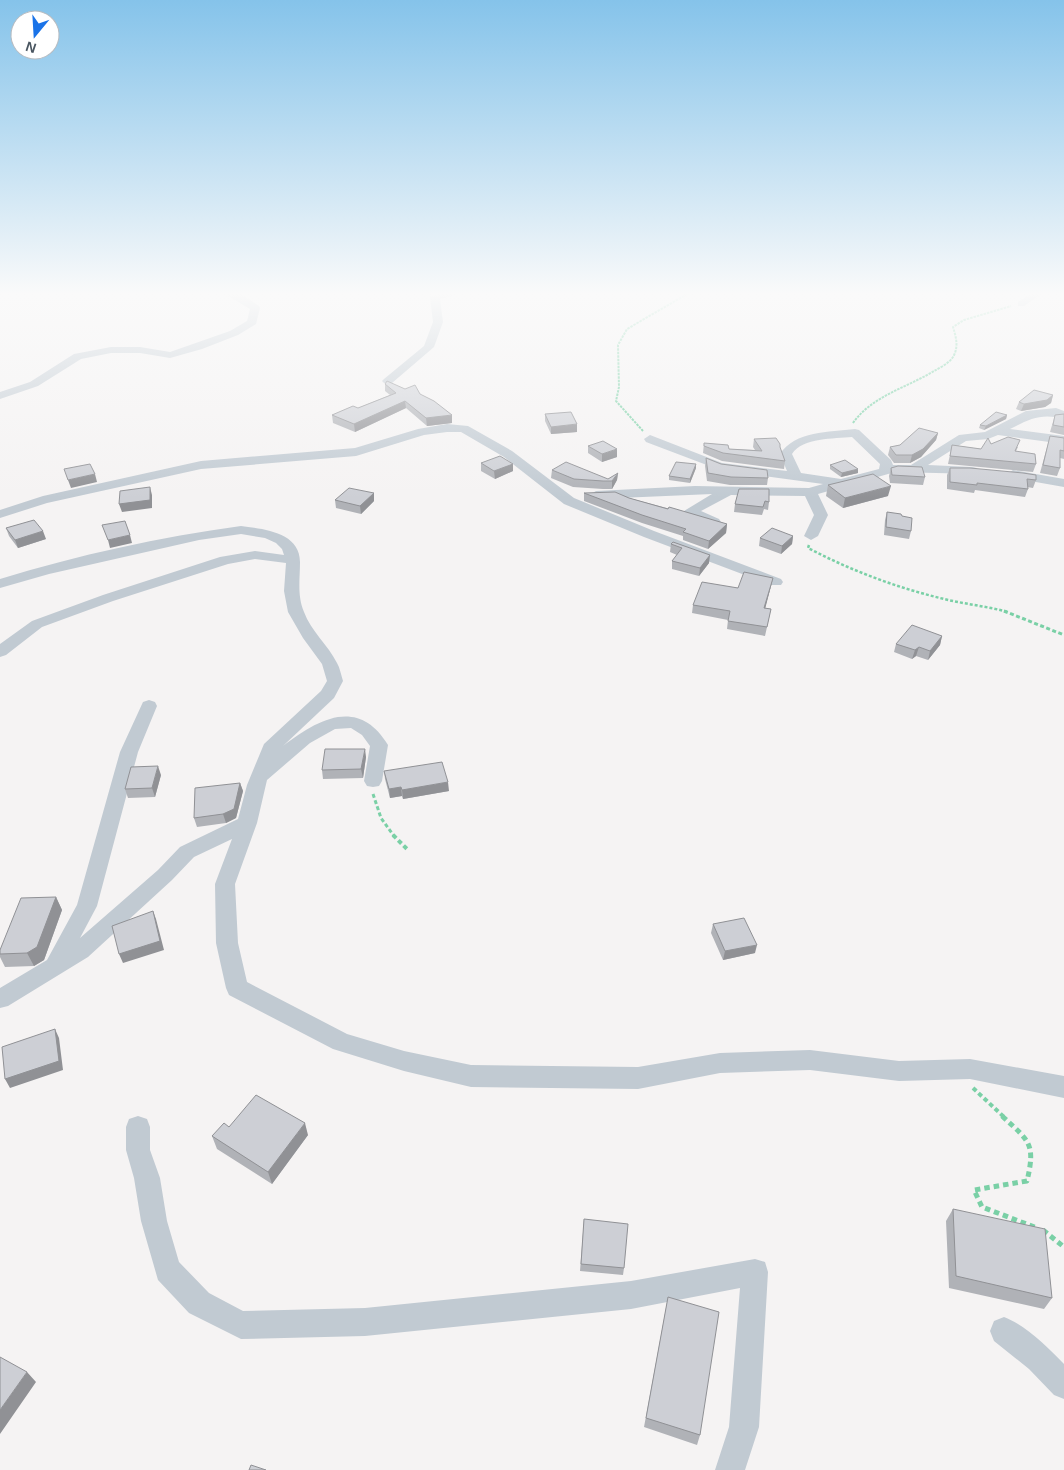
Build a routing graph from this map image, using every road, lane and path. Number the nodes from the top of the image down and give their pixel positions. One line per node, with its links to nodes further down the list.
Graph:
1 (69, 362): 6 (street)
2 (412, 362): 5 (street)
3 (618, 362): 10 (path)
4 (948, 362): 9 (path)
5 (388, 382)
6 (0, 396)
7 (1064, 415): 8 (street)
8 (999, 431): 11 (street); 12 (street)
9 (855, 434): 13 (street); 16 (street)
10 (650, 439): 16 (street)
11 (1064, 440)
12 (913, 469): 13 (street); 14 (street)
13 (884, 472): 17 (street)
14 (985, 472)
15 (1003, 474): 18 (street)
16 (796, 476): 17 (street)
17 (845, 483): 21 (street)
18 (1064, 483)
19 (558, 491): 20 (street); 22 (street); 26 (street)
20 (729, 491): 21 (street); 23 (street)
21 (810, 492): 24 (street)
22 (0, 514)
23 (714, 522)
24 (811, 536): 28 (path)
25 (293, 560): 27 (street); 29 (street); 31 (street)
26 (776, 582)
27 (0, 584)
28 (1064, 635)
29 (0, 652)
30 (149, 706): 35 (street)
31 (259, 777): 32 (street); 33 (street)
32 (373, 781): 34 (path)
33 (247, 823): 35 (street); 37 (street)
34 (408, 850)
35 (55, 966): 36 (street)
36 (0, 999)
37 (952, 1069): 38 (street); 40 (path)
38 (1064, 1087)
39 (138, 1127): 43 (street)
40 (1064, 1246)
41 (1004, 1331): 42 (street)
42 (1064, 1385)
43 (730, 1470)

